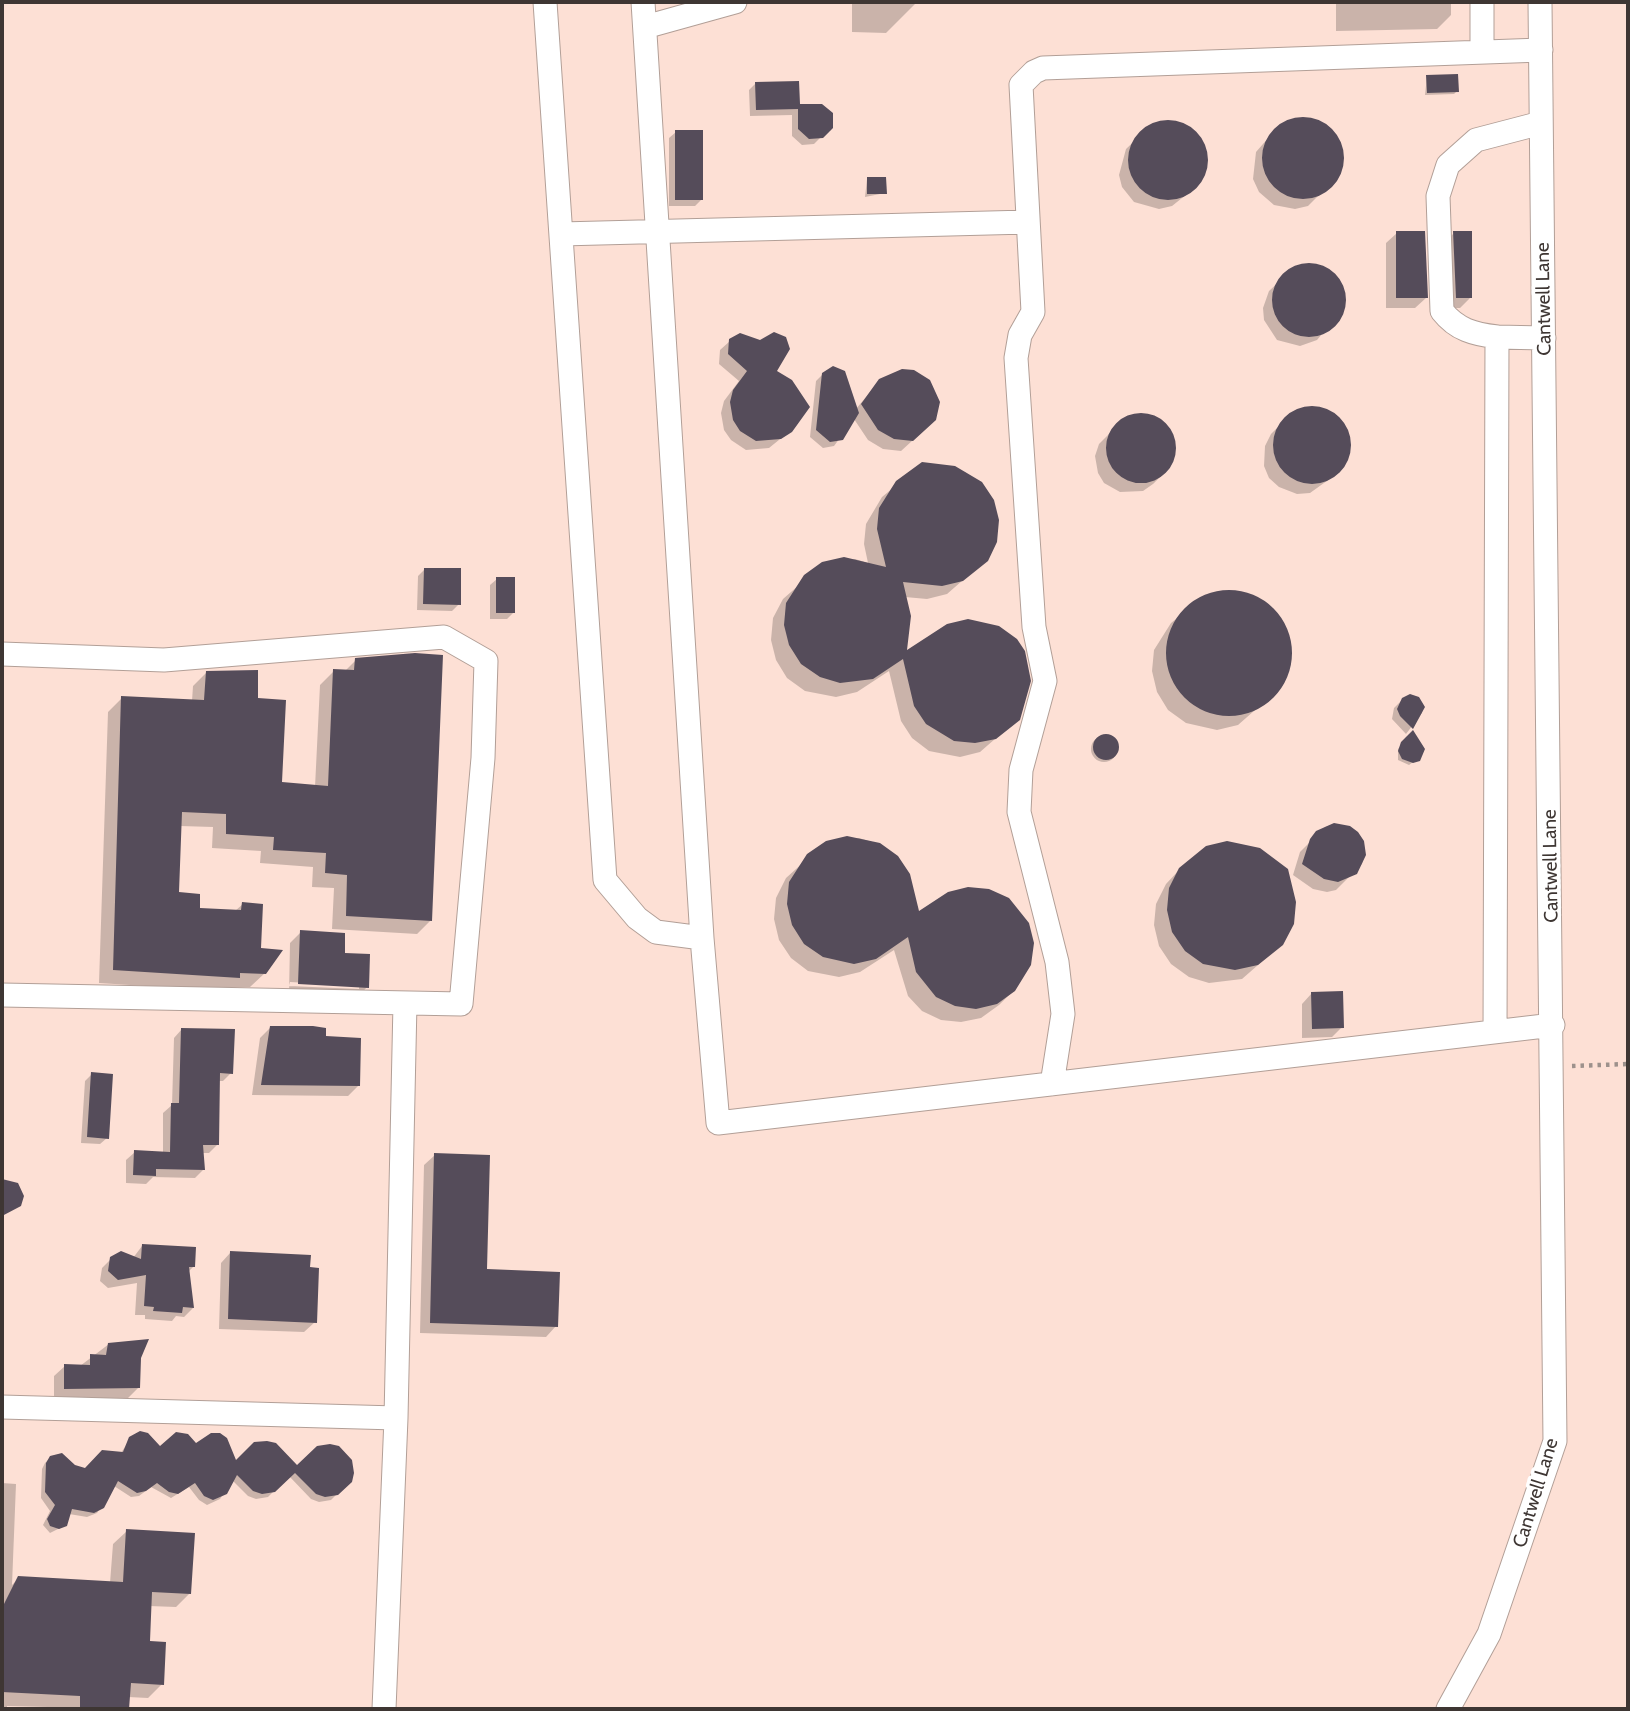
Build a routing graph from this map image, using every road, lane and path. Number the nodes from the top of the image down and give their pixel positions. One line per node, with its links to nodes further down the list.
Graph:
1 (545, 2): 12 (street)
2 (643, 2): 6 (street)
3 (735, 2): 6 (street)
4 (1482, 2): 8 (street)
5 (1540, 2): 7 (street, Cantwell Lane)
6 (645, 27): 11 (street)
7 (1541, 50): 8 (street); 9 (street, Cantwell Lane)
8 (1482, 52): 10 (street)
9 (1541, 123): 13 (street); 14 (street, Cantwell Lane)
10 (1028, 222): 11 (street); 23 (street)
11 (657, 232): 12 (street); 16 (street)
12 (561, 234): 16 (street)
13 (1497, 338): 14 (street); 20 (street)
14 (1544, 338): 19 (street, Cantwell Lane)
15 (2, 654): 18 (street)
16 (702, 938): 23 (street)
17 (2, 995): 18 (street)
18 (405, 1003): 25 (street)
19 (1553, 1025): 20 (street); 22 (street, Cantwell Lane)
20 (1495, 1031): 23 (street)
21 (1628, 1064): 22 (path)
22 (1553, 1067): 27 (street, Cantwell Lane)
23 (1052, 1084)
24 (2, 1407): 25 (street)
25 (396, 1418): 26 (street)
26 (384, 1709)
27 (1448, 1709)

